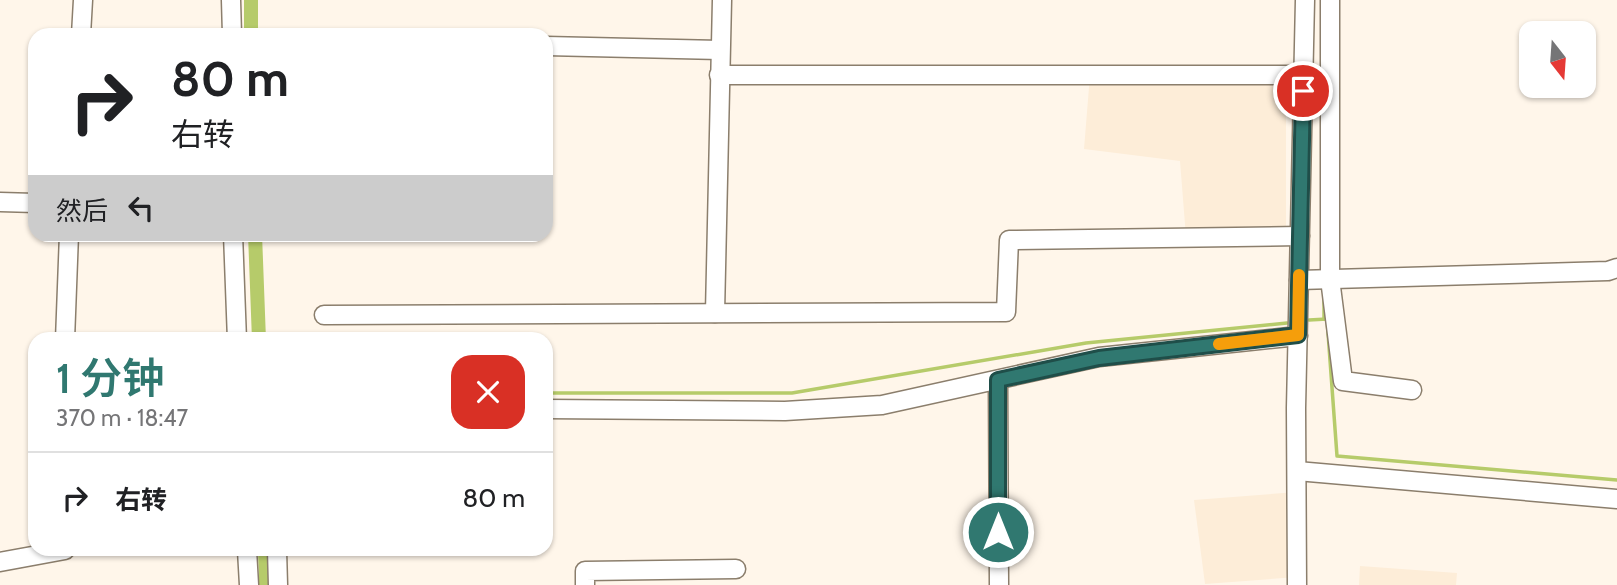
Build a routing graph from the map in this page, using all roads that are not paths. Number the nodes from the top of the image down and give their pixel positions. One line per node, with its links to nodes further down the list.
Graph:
1 (83, 0): 6 (street)
2 (232, 0): 7 (street)
3 (722, 0): 9 (street)
4 (1305, 0): 11 (street)
5 (1330, 0): 19 (street)
6 (81, 28)
7 (232, 28)
8 (553, 46): 9 (street)
9 (720, 50): 10 (street)
10 (719, 75): 11 (street); 20 (street)
11 (1303, 75): 14 (street)
12 (0, 202): 13 (street)
13 (28, 203)
14 (1300, 236): 18 (street); 20 (street)
15 (69, 242): 22 (street)
16 (233, 242): 23 (street)
17 (1617, 268): 19 (street)
18 (1299, 279): 19 (street); 24 (street)
19 (1324, 279): 26 (street)
20 (715, 313): 21 (street)
21 (324, 316)
22 (65, 332)
23 (237, 332)
24 (1298, 335): 25 (street); 28 (street)
25 (998, 380): 27 (street); 38 (street)
26 (1412, 390)
27 (553, 409)
28 (1297, 471): 29 (street); 39 (street)
29 (1617, 499)
30 (30, 556): 33 (street)
31 (247, 556): 35 (street)
32 (277, 556): 36 (street)
33 (0, 562)
34 (736, 569): 37 (street)
35 (249, 585)
36 (278, 585)
37 (585, 585)
38 (999, 585)
39 (1297, 585)

